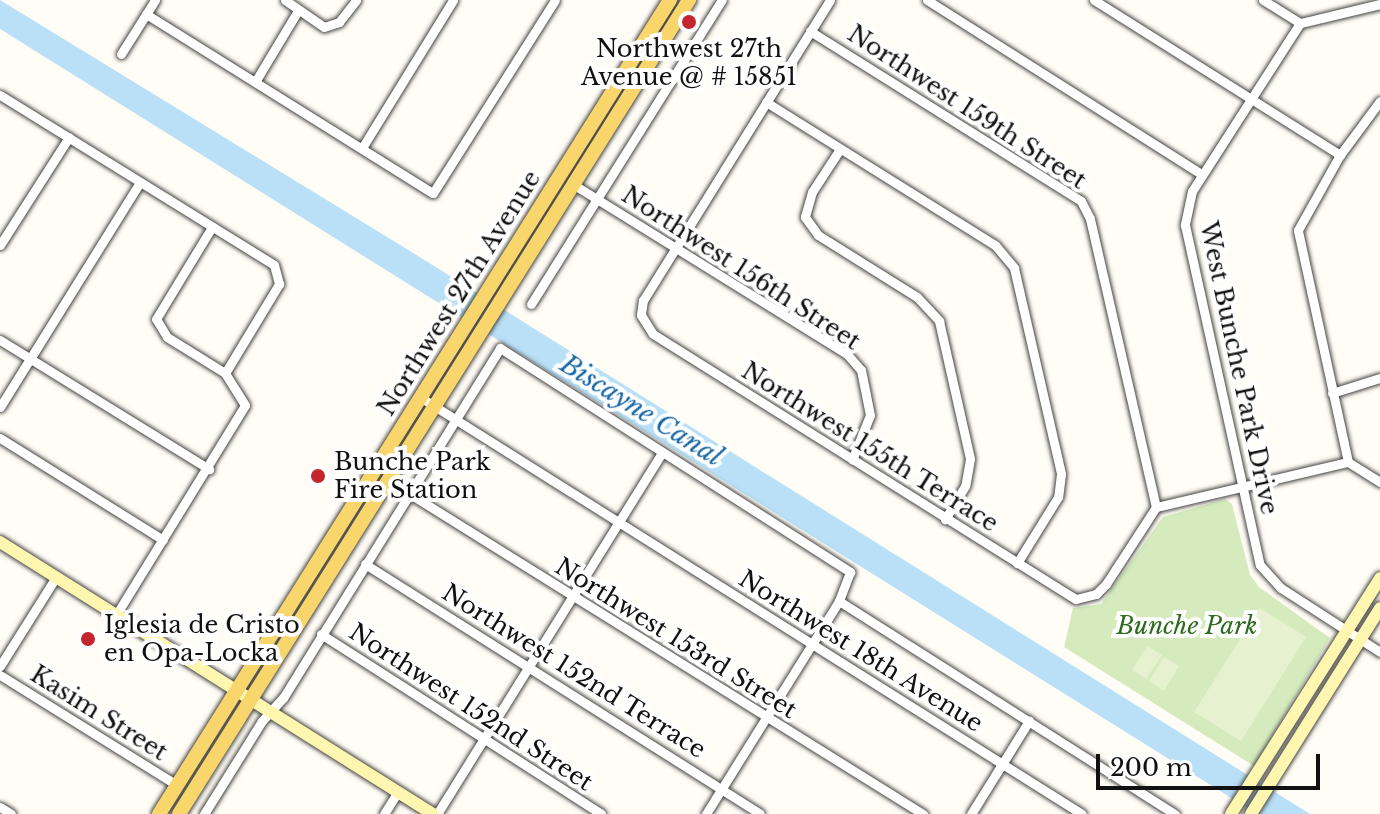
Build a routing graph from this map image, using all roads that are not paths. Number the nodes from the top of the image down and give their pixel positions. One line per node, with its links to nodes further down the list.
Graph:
1 (155, 0): 15 (street)
2 (285, 0): 14 (street)
3 (356, 0): 14 (street)
4 (453, 0): 25 (street)
5 (555, 0): 25 (street)
6 (670, 0): 29 (main road, Northwest 27th Avenue)
7 (722, 0): 32 (street)
8 (830, 0): 17 (street)
9 (927, 0): 28 (street)
10 (1094, 0): 21 (street)
11 (1263, 0): 16 (street)
12 (686, 2): 31 (main road, Northwest 27th Avenue)
13 (1380, 4): 16 (street)
14 (297, 12): 19 (street)
15 (146, 14): 18 (street); 19 (street)
16 (1300, 23): 21 (street, West Bunche Park Drive)
17 (810, 31): 23 (street); 54 (street, Northwest 159th Street)
18 (121, 54)
19 (255, 82): 25 (street)
20 (0, 95): 24 (street)
21 (1250, 98): 27 (street); 28 (street, West Bunche Park Drive)
22 (1380, 101): 27 (street)
23 (766, 102): 26 (street); 35 (street)
24 (69, 137): 30 (street); 34 (street)
25 (362, 148)
26 (840, 149): 56 (street); 61 (street)
27 (1340, 155): 41 (street)
28 (1201, 174): 52 (street, West Bunche Park Drive)
29 (559, 176): 31 (street, Northwest 156th Street); 42 (main road, Northwest 27th Avenue)
30 (140, 182): 33 (street); 38 (street)
31 (573, 184): 32 (street, Northwest 156th Street); 43 (main road, Northwest 27th Avenue)
32 (596, 198): 35 (street, Northwest 156th Street); 36 (street)
33 (212, 227): 39 (street); 39 (street)
34 (1, 241)
35 (676, 248): 48 (street, Northwest 156th Street); 48 (street, Northwest 155th Terrace)
36 (531, 304)
37 (0, 340): 38 (street)
38 (31, 358): 44 (street); 50 (street)
39 (225, 373): 50 (street)
40 (1380, 378): 41 (street)
41 (1332, 393): 49 (street)
42 (420, 397): 43 (street, Northwest 18th Avenue); 55 (main road, Northwest 27th Avenue)
43 (434, 406): 45 (street, Northwest 18th Avenue); 58 (main road, Northwest 27th Avenue)
44 (0, 407)
45 (456, 421): 47 (street); 53 (street); 57 (street, Northwest 18th Avenue)
46 (0, 438): 59 (street)
47 (662, 452): 57 (street); 66 (street)
48 (852, 460): 56 (street, Northwest 155th Terrace)
49 (1348, 462): 51 (street); 52 (street)
50 (209, 469): 59 (street)
51 (1380, 482)
52 (1244, 486): 54 (street); 69 (street, West Bunche Park Drive)
53 (410, 494): 62 (street); 65 (street, Northwest 153rd Street)
54 (1156, 507): 61 (street, Northwest 155th Terrace)
55 (346, 515): 58 (main road); 77 (main road, Northwest 27th Avenue)
56 (945, 519): 61 (street, Northwest 155th Terrace)
57 (618, 523): 65 (street); 72 (street, Northwest 18th Avenue)
58 (360, 524): 78 (main road, Northwest 27th Avenue)
59 (163, 540): 68 (street)
60 (0, 542): 63 (main road)
61 (1017, 563)
62 (365, 564): 70 (street); 74 (street, Northwest 152nd Terrace)
63 (56, 577): 68 (main road); 75 (street)
64 (1380, 578): 69 (main road)
65 (572, 597): 74 (street); 80 (street, Northwest 153rd Street)
66 (839, 601): 72 (street); 81 (street)
67 (1380, 608): 71 (main road)
68 (116, 615): 77 (main road)
69 (1347, 630): 71 (street, West Bunche Park Drive); 88 (main road)
70 (321, 634): 79 (street); 82 (street, Northwest 152nd Street)
71 (1360, 639): 73 (street, West Bunche Park Drive); 102 (main road)
72 (812, 643): 80 (street); 83 (street, Northwest 18th Avenue)
73 (1380, 652)
74 (530, 665): 82 (street); 85 (street, Northwest 152nd Terrace)
75 (0, 666)
76 (0, 675): 84 (street, Kasim Street)
77 (236, 690): 78 (main road); 84 (main road, Northwest 27th Avenue)
78 (251, 699): 79 (main road); 91 (main road, Northwest 27th Avenue)
79 (270, 711): 86 (main road); 92 (street)
80 (767, 717): 85 (street); 98 (street, Northwest 153rd Street)
81 (1029, 721): 83 (street); 101 (street)
82 (484, 739): 94 (street); 95 (street, Northwest 152nd Street)
83 (1002, 764): 99 (street); 100 (street, Northwest 18th Avenue)
84 (177, 785): 90 (main road, Northwest 27th Avenue)
85 (722, 789): 96 (street); 97 (street, Northwest 152nd Terrace)
86 (398, 792): 93 (street); 94 (main road)
87 (0, 807): 89 (street)
88 (1233, 810)
89 (11, 814)
90 (159, 814)
91 (179, 814)
92 (204, 814)
93 (384, 814)
94 (435, 814)
95 (601, 814)
96 (706, 814)
97 (760, 814)
98 (923, 814)
99 (971, 814)
100 (1082, 814)
101 (1175, 814)
102 (1251, 814)

